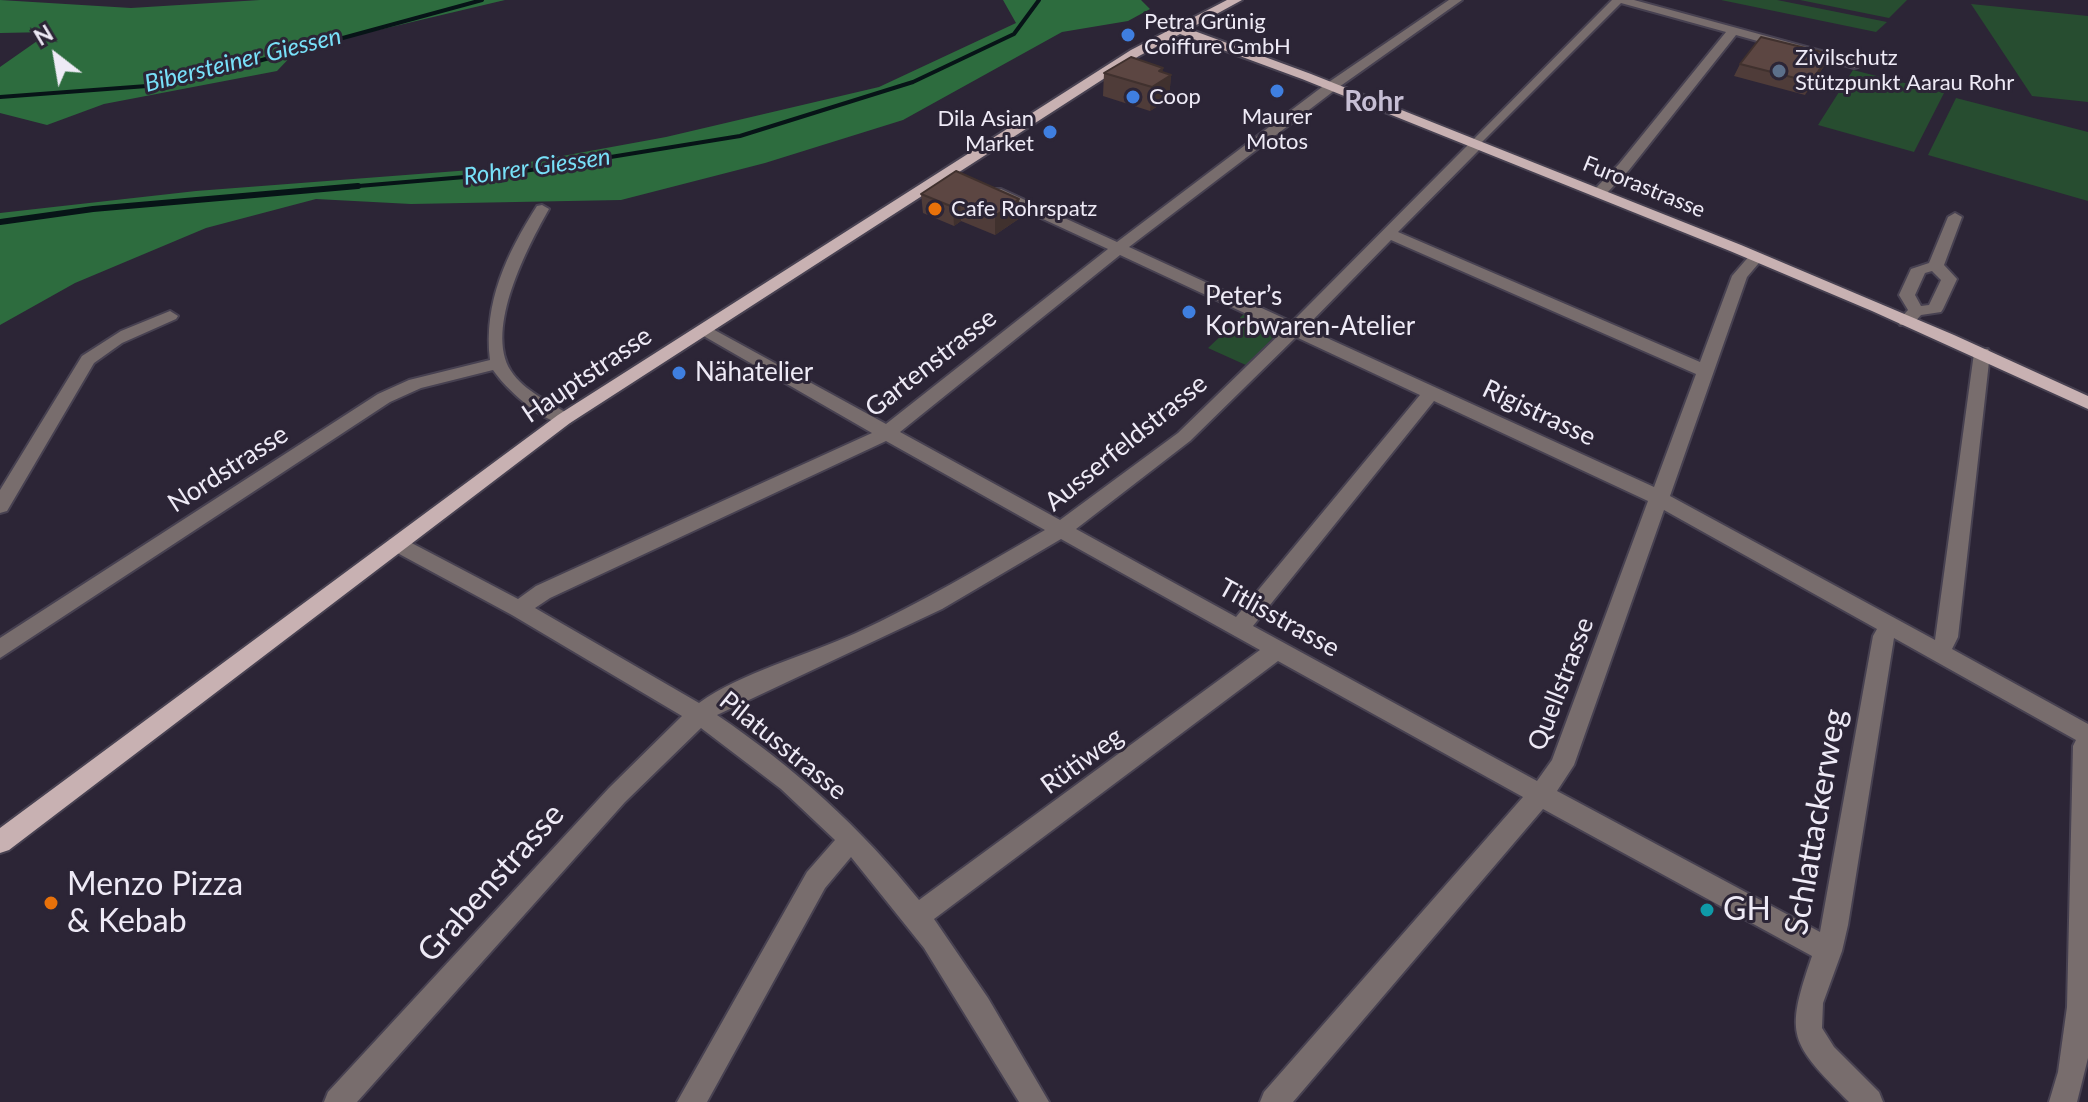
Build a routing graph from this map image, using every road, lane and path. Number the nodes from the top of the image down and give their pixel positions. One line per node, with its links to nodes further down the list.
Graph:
1 (1236, 0): 4 (main road, Hauptstrasse)
2 (1456, 0): 7 (street, Gartenstrasse)
3 (1619, 0): 5 (street); 8 (street, Ausserfeldstrasse)
4 (1177, 29): 7 (main road, Furorastrasse); 9 (main road, Hauptstrasse)
5 (1733, 31): 6 (street); 10 (street)
6 (1854, 64)
7 (1332, 87): 8 (main road, Furorastrasse); 14 (street, Gartenstrasse)
8 (1475, 144): 10 (main road, Furorastrasse); 13 (street, Ausserfeldstrasse)
9 (951, 172): 14 (street, Rigistrasse); 20 (main road, Hauptstrasse)
10 (1599, 193): 15 (main road, Furorastrasse)
11 (542, 209): 22 (street)
12 (1955, 217): 16 (street)
13 (1387, 233): 19 (street, Ausserfeldstrasse); 23 (street)
14 (1118, 248): 19 (street, Rigistrasse); 27 (street, Gartenstrasse)
15 (1756, 257): 18 (main road, Furorastrasse); 23 (street, Quellstrasse)
16 (1936, 266): 18 (street); 18 (street)
17 (170, 316): 29 (street)
18 (1911, 316): 21 (main road, Furorastrasse)
19 (1294, 329): 24 (street, Rigistrasse); 30 (street, Ausserfeldstrasse)
20 (703, 331): 26 (main road, Hauptstrasse); 27 (street, Titlisstrasse)
21 (1982, 353): 25 (main road, Furorastrasse); 37 (street)
22 (499, 363): 26 (street); 35 (street, Nordstrasse)
23 (1705, 371): 28 (street, Quellstrasse)
24 (1432, 392): 28 (street, Rigistrasse); 34 (street)
25 (2088, 403)
26 (564, 419): 31 (main road, Hauptstrasse)
27 (887, 433): 30 (street, Titlisstrasse); 32 (street, Gartenstrasse)
28 (1659, 499): 33 (street, Rigistrasse); 40 (street, Quellstrasse)
29 (0, 506)
30 (1060, 530): 34 (street, Titlisstrasse); 38 (street, Ausserfeldstrasse)
31 (397, 544): 32 (street, Pilatusstrasse); 42 (main road, Hauptstrasse)
32 (519, 609): 38 (street, Pilatusstrasse)
33 (1890, 626): 37 (street, Rigistrasse); 44 (street, Schlattackerweg)
34 (1239, 628): 36 (street, Titlisstrasse)
35 (0, 649)
36 (1278, 649): 40 (street, Titlisstrasse); 43 (street, Rütiweg)
37 (1939, 653): 39 (street, Rigistrasse)
38 (700, 715): 41 (street, Pilatusstrasse); 45 (street, Grabenstrasse)
39 (2088, 737): 50 (street)
40 (1541, 794): 44 (street, Titlisstrasse); 48 (street, Quellstrasse)
41 (852, 841): 43 (street, Pilatusstrasse); 46 (street)
42 (0, 842)
43 (917, 917): 47 (street, Pilatusstrasse)
44 (1829, 951): 49 (street, Schlattackerweg)
45 (338, 1102)
46 (691, 1102)
47 (1035, 1102)
48 (1274, 1102)
49 (1869, 1102)
50 (2063, 1102)

